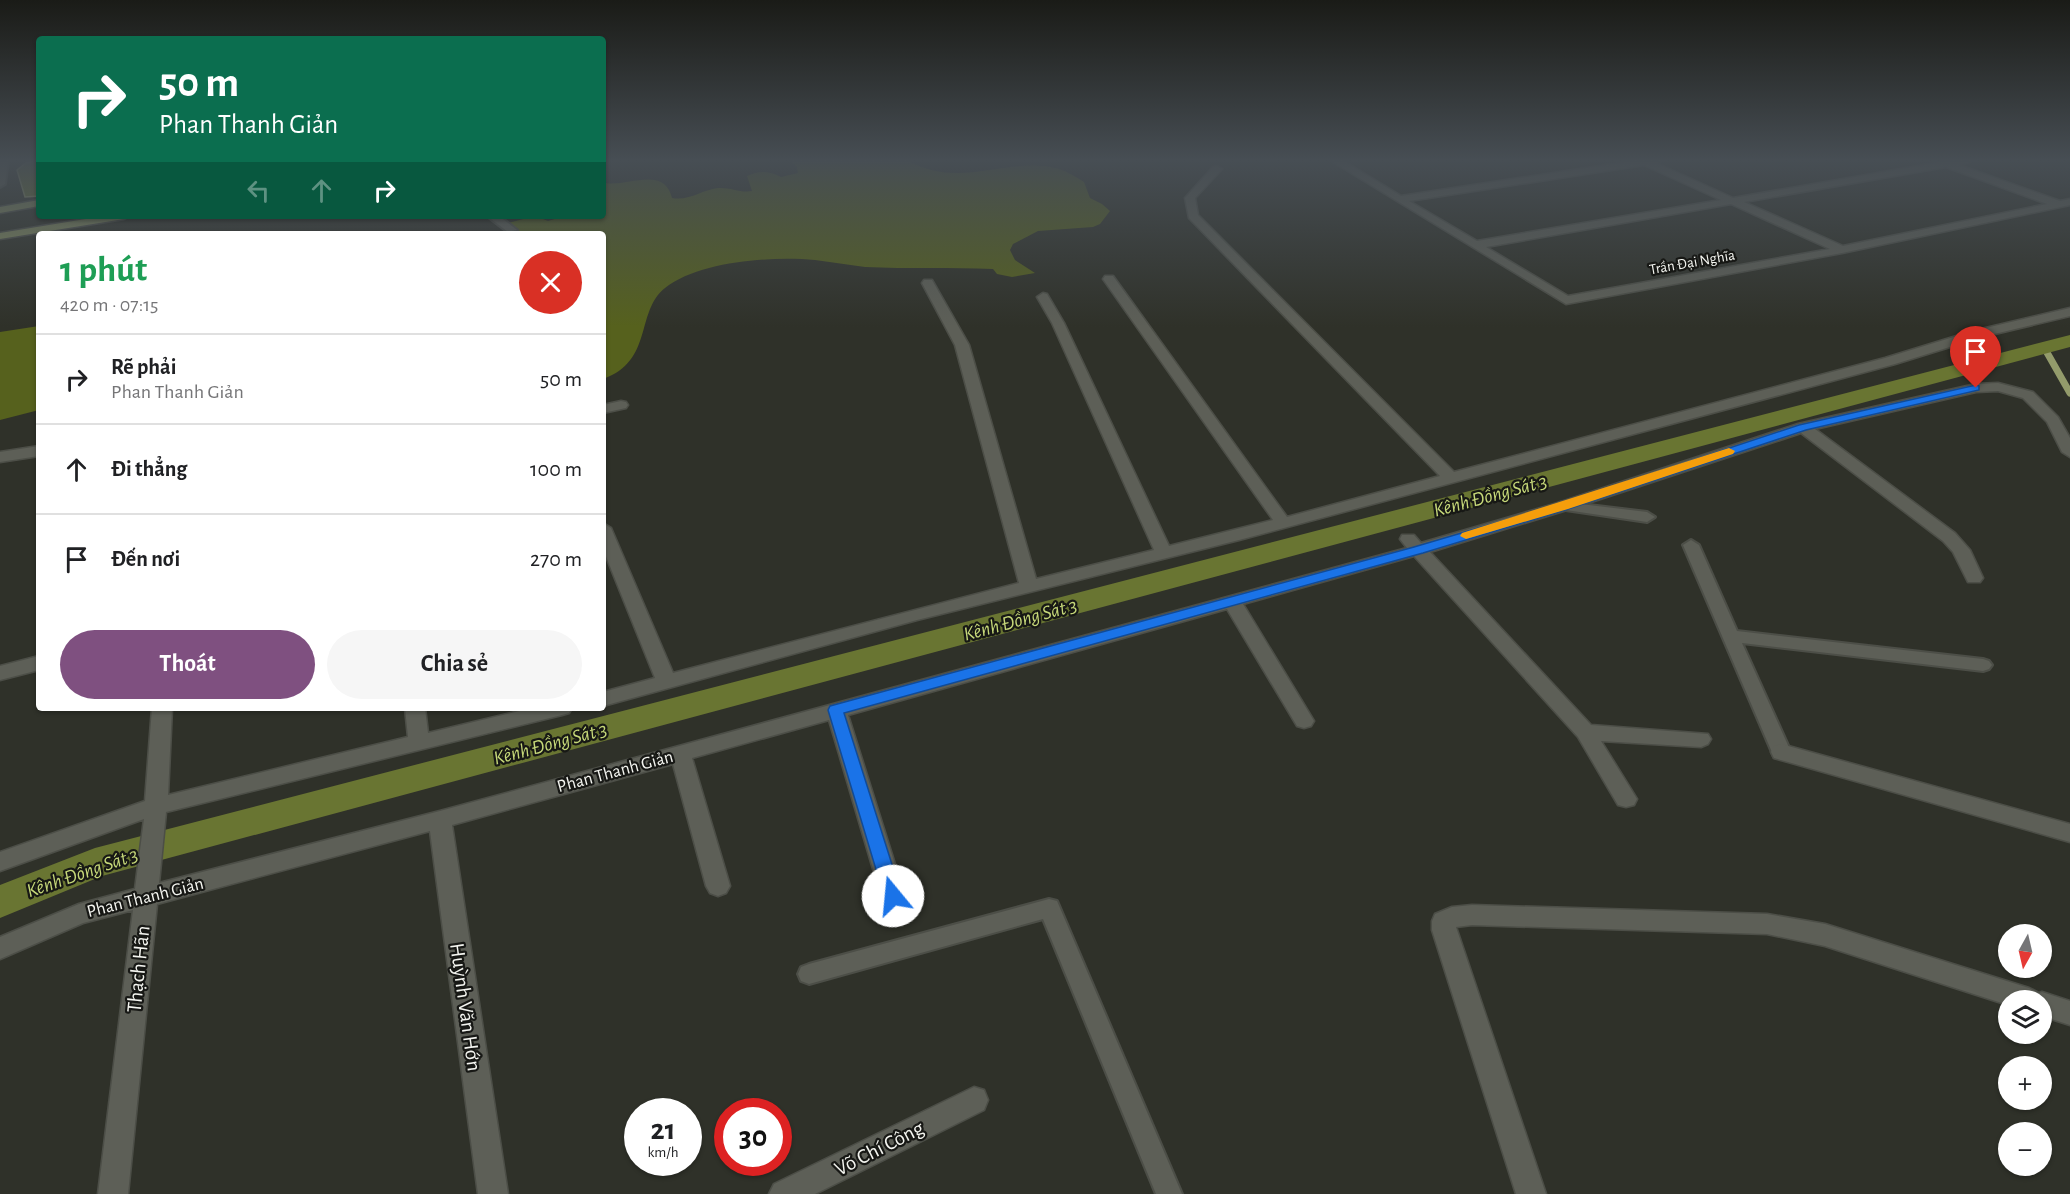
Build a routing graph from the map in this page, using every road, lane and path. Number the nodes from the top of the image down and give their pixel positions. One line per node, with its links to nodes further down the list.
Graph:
1 (28, 216): 10 (main road)
2 (1193, 216): 26 (street)
3 (1427, 216): 14 (street)
4 (1646, 216): 14 (street)
5 (1765, 216): 15 (street)
6 (2004, 216): 15 (street, Trần Đại Nghĩa)
7 (68, 219): 11 (main road)
8 (105, 219): 13 (main road)
9 (496, 219): 12 (lane)
10 (0, 220)
11 (0, 230)
12 (512, 230)
13 (0, 236)
14 (1476, 245): 15 (street, Trần Đại Nghĩa)
15 (1842, 250)
16 (1108, 279): 29 (street)
17 (928, 283): 35 (street)
18 (1043, 297): 33 (street)
19 (2070, 312): 26 (street)
20 (621, 405): 21 (street)
21 (606, 408)
22 (1803, 427): 24 (street, Phan Thanh Giản); 27 (street, Phan Thanh Giản); 34 (street)
23 (36, 451): 25 (street)
24 (2070, 452)
25 (0, 457)
26 (1451, 478): 29 (street)
27 (1564, 506): 28 (lane); 31 (street, Phan Thanh Giản)
28 (1647, 517)
29 (1284, 523): 33 (street)
30 (606, 535): 41 (street)
31 (1413, 544): 36 (street, Phan Thanh Giản); 48 (street)
32 (1691, 545): 37 (lane)
33 (1164, 552): 35 (street)
34 (1974, 578)
35 (1029, 585): 41 (street)
36 (1232, 601): 43 (street, Phan Thanh Giản); 47 (street)
37 (1731, 636): 39 (lane); 51 (lane)
38 (36, 664): 40 (street)
39 (1983, 665)
40 (0, 673)
41 (667, 683): 42 (street)
42 (606, 698)
43 (836, 710): 52 (street, Phan Thanh Giản); 59 (street)
44 (162, 711): 54 (street, Thạch Hãn)
45 (415, 711): 50 (street)
46 (549, 711): 50 (street)
47 (1304, 722)
48 (1585, 732): 49 (street); 53 (street)
49 (1701, 739)
50 (419, 741): 54 (street)
51 (1781, 752): 56 (street)
52 (680, 753): 55 (street, Phan Thanh Giản); 58 (street)
53 (1626, 799)
54 (156, 807): 57 (street); 60 (street, Thạch Hãn)
55 (440, 820): 60 (street, Phan Thanh Giản); 68 (street, Huỳnh Văn Hớn)
56 (2070, 833)
57 (0, 861)
58 (718, 885)
59 (893, 896)
60 (146, 897): 61 (street, Phan Thanh Giản); 67 (street, Thạch Hãn)
61 (0, 948)
62 (809, 974): 70 (lane)
63 (1998, 990): 71 (street)
64 (2052, 1008): 65 (street)
65 (2070, 1014)
66 (974, 1100): 69 (street, Võ Chí Công)
67 (113, 1194)
68 (493, 1194)
69 (784, 1194)
70 (1169, 1194)
71 (1531, 1194)

